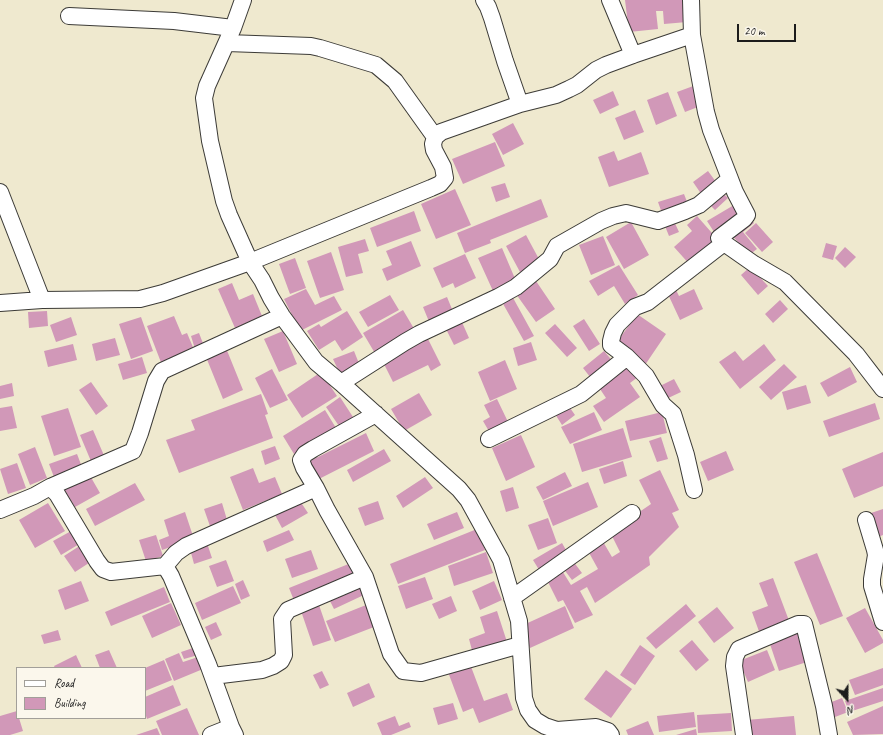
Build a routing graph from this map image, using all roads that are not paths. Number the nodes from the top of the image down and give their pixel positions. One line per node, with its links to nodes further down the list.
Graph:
1 (243, 0): 6 (street)
2 (484, 0): 10 (street)
3 (610, 0): 9 (street)
4 (691, 0): 7 (street)
5 (69, 16): 6 (street)
6 (233, 28): 8 (street)
7 (692, 35): 9 (street); 12 (street)
8 (227, 43): 11 (street); 15 (street)
9 (633, 55): 10 (street)
10 (520, 104): 11 (street)
11 (434, 137): 15 (street)
12 (730, 178): 14 (street); 20 (street)
13 (0, 192): 16 (street)
14 (724, 243): 19 (street); 21 (street)
15 (250, 262): 16 (street); 18 (street)
16 (42, 300): 17 (street)
17 (0, 303)
18 (282, 316): 20 (street); 24 (street)
19 (627, 358): 23 (street); 26 (street)
20 (341, 383): 22 (street)
21 (883, 389)
22 (376, 414): 25 (street); 32 (street)
23 (489, 439)
24 (50, 487): 27 (street); 30 (street)
25 (316, 488): 30 (street); 31 (street)
26 (694, 490)
27 (0, 510)
28 (632, 513): 32 (street)
29 (866, 520): 33 (street)
30 (165, 566): 35 (street)
31 (365, 577): 34 (street); 35 (street)
32 (512, 598): 34 (street)
33 (883, 622)
34 (520, 645): 38 (street)
35 (213, 676): 36 (street)
36 (233, 731): 37 (street)
37 (211, 735)
38 (611, 735)
39 (744, 735): 40 (street)
40 (829, 735)

